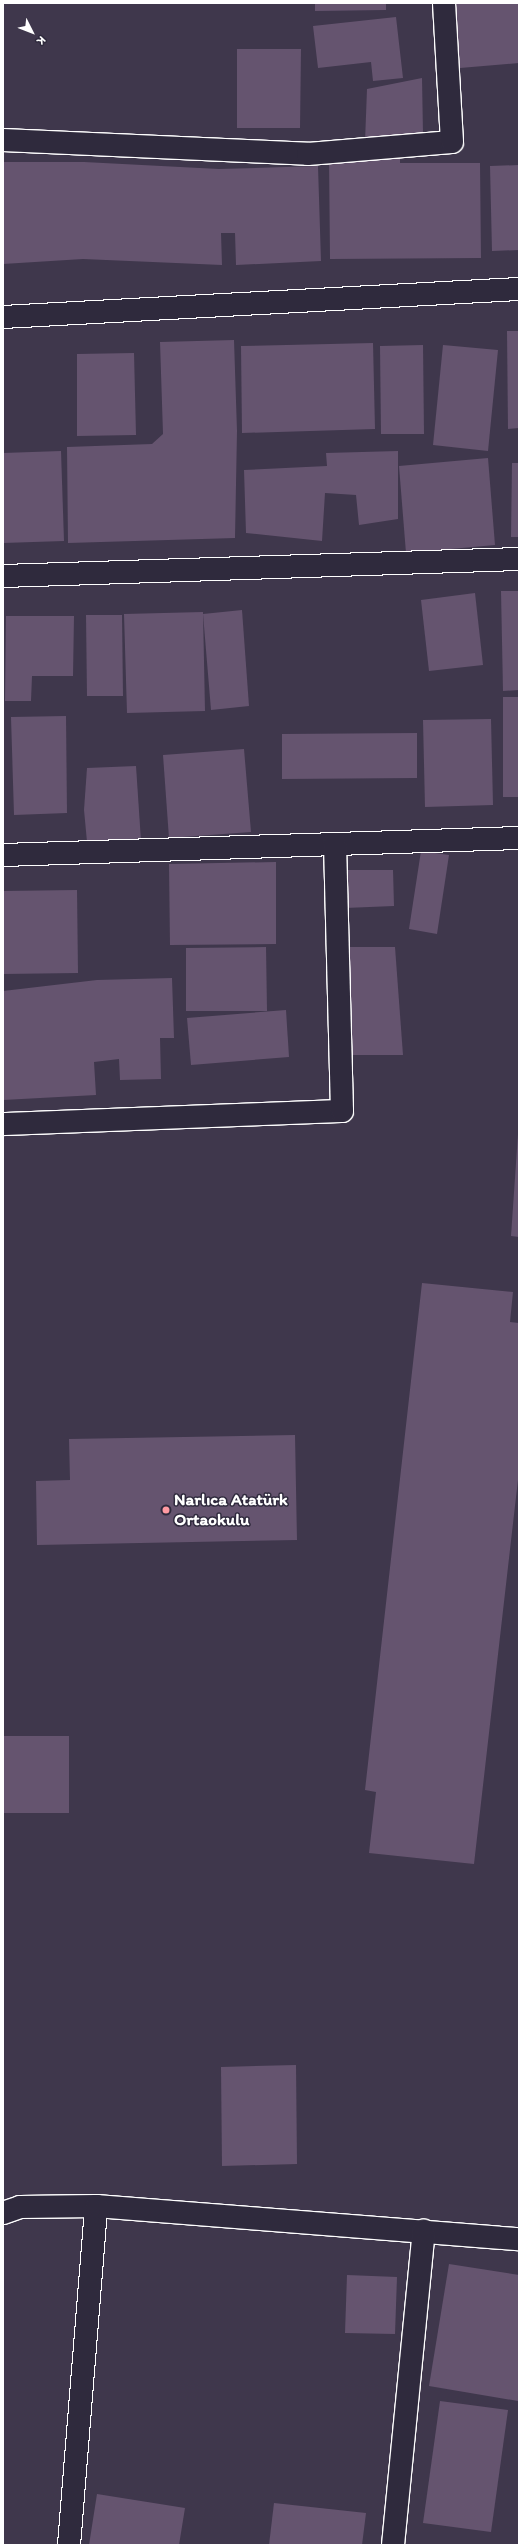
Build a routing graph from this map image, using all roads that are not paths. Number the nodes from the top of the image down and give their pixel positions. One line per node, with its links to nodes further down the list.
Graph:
1 (444, 3): 2 (street)
2 (3, 140)
3 (519, 289): 4 (street)
4 (3, 317)
5 (519, 559): 6 (street)
6 (3, 576)
7 (519, 838): 8 (street)
8 (335, 844): 9 (street); 10 (street)
9 (3, 855)
10 (3, 1124)
11 (96, 2206): 12 (street); 13 (street); 15 (street)
12 (3, 2212)
13 (424, 2231): 14 (street); 16 (street)
14 (519, 2239)
15 (70, 2545)
16 (393, 2545)

